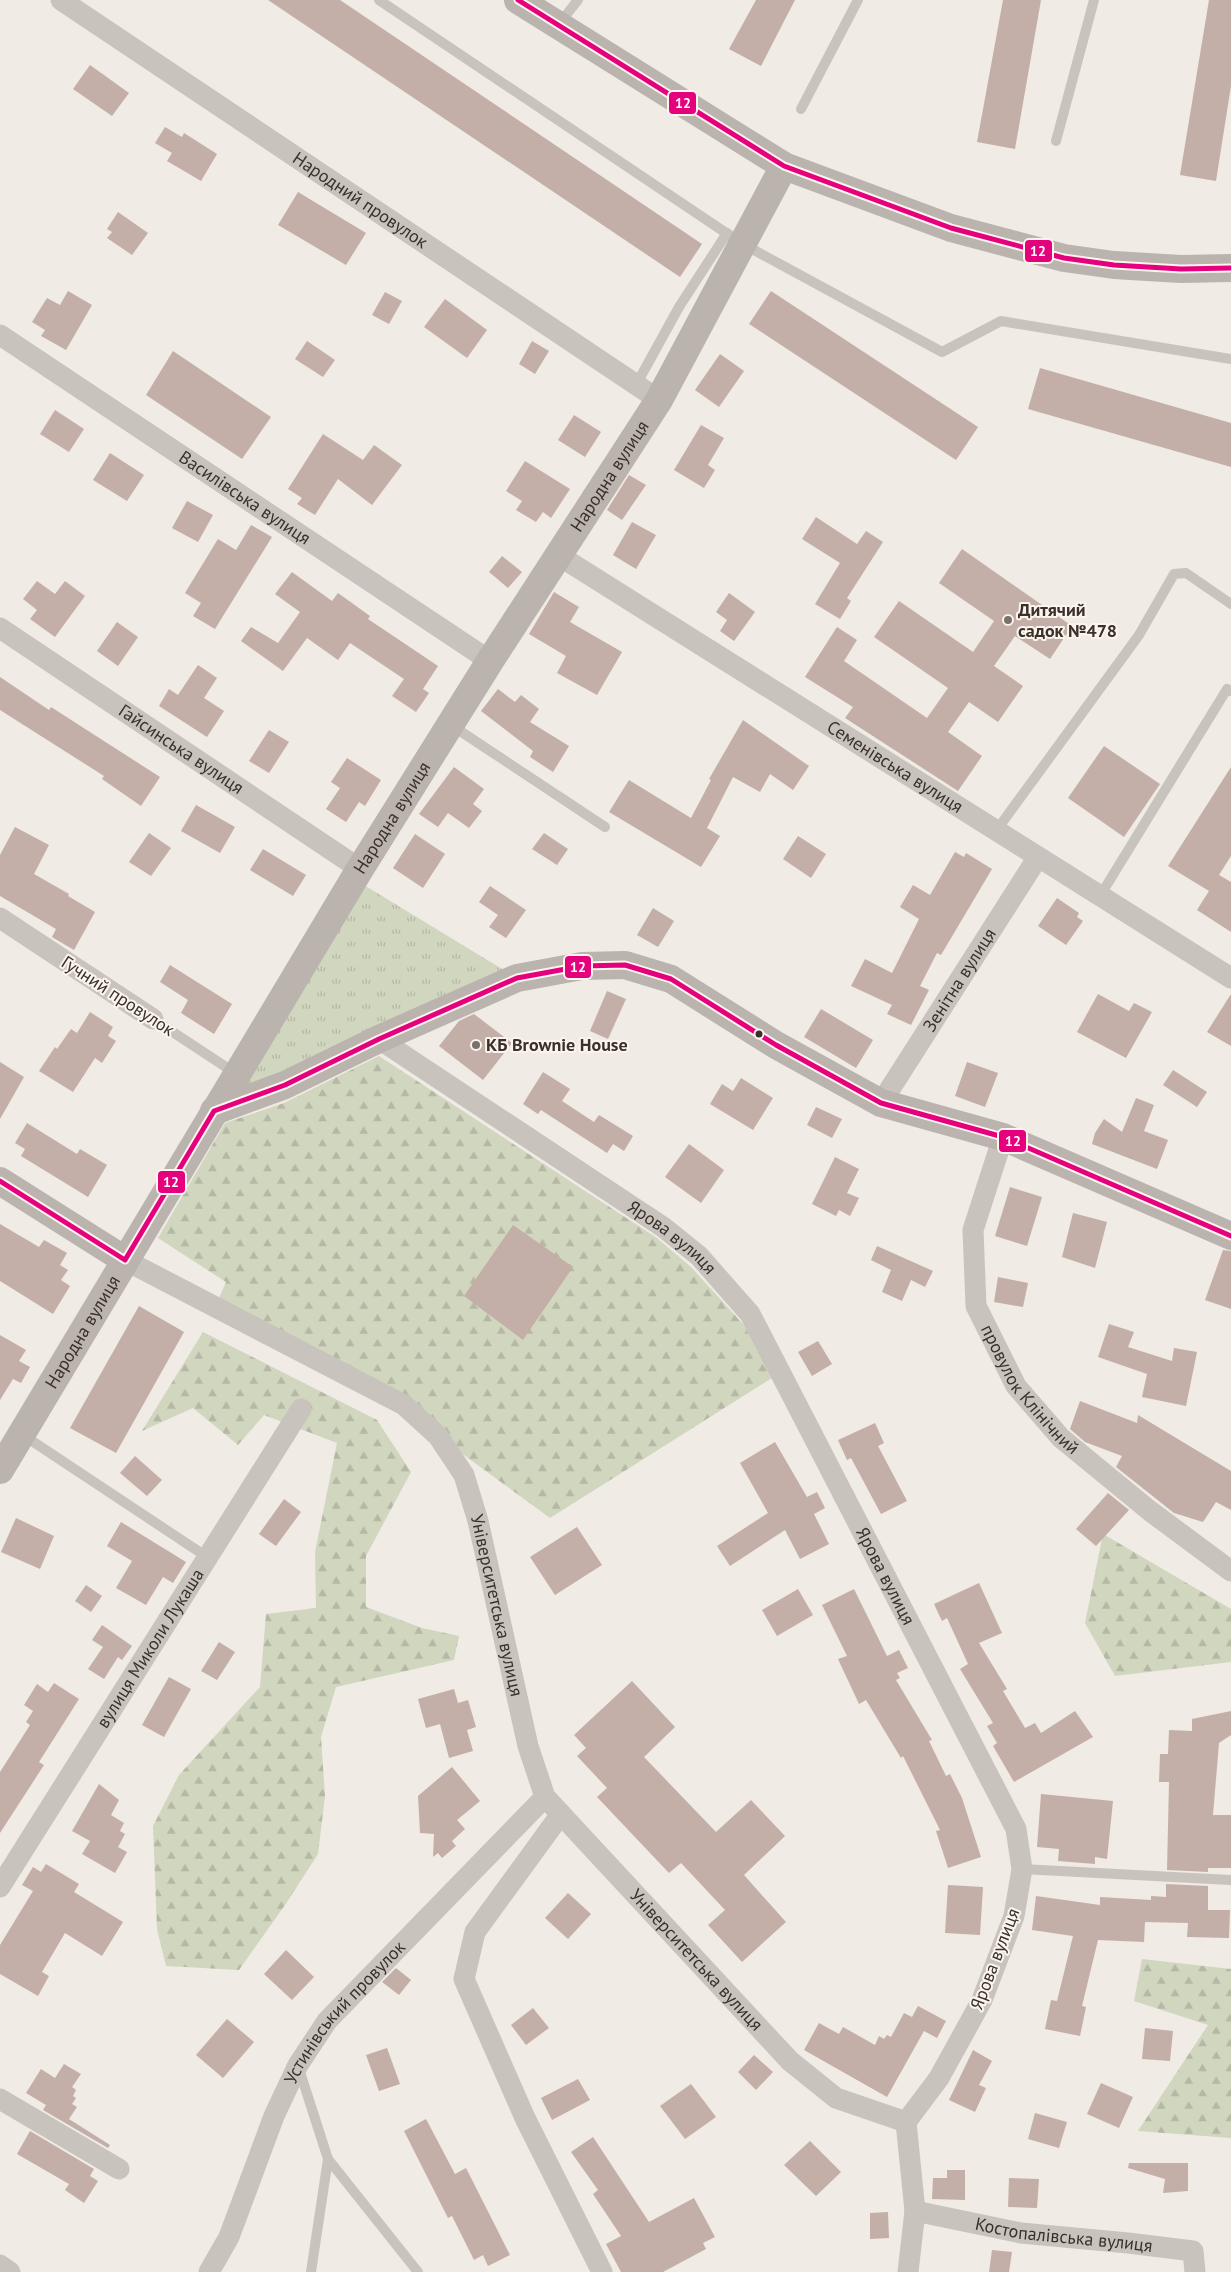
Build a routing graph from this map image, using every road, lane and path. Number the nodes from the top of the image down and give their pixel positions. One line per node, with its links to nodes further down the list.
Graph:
1 (60, 0): 15 (street, Народний провулок)
2 (379, 0): 11 (lane)
3 (518, 0): 7 (street)
4 (578, 0): 7 (lane)
5 (858, 0): 8 (lane)
6 (1094, 0): 9 (lane)
7 (557, 26): 10 (street)
8 (801, 109)
9 (1056, 141)
10 (784, 166): 11 (street, Народна вулиця); 12 (street)
11 (734, 238): 14 (lane); 15 (street, Народна вулиця)
12 (1231, 268)
13 (0, 335): 19 (street, Василівська вулиця)
14 (1231, 359)
15 (650, 394): 16 (street, Народна вулиця)
16 (558, 555): 19 (street, Народна вулиця); 23 (street, Семенівська вулиця)
17 (1231, 604): 23 (lane)
18 (0, 628): 25 (street, Гайсинська вулиця)
19 (490, 660): 21 (street, Народна вулиця)
20 (1231, 691): 26 (lane)
21 (450, 725): 22 (lane); 25 (street, Народна вулиця)
22 (605, 827)
23 (996, 831): 24 (street, Семенівська вулиця)
24 (1038, 857): 26 (street, Семенівська вулиця); 32 (street, Зенітна вулиця)
25 (360, 869): 31 (street, Народна вулиця)
26 (1100, 896): 28 (street, Семенівська вулиця)
27 (0, 918): 29 (street, Гучний провулок)
28 (1231, 978)
29 (153, 1019): 31 (lane, Гучний провулок)
30 (379, 1039): 32 (street); 33 (street); 45 (street, Ярова вулиця)
31 (236, 1074): 33 (street, Народна вулиця)
32 (882, 1103): 34 (street)
33 (214, 1111): 37 (street, Народна вулиця)
34 (1003, 1137): 36 (street); 42 (street, провулок Клінічний)
35 (0, 1181): 37 (street, Університетська вулиця)
36 (1231, 1236)
37 (125, 1260): 39 (street, Народна вулиця); 43 (street, Університетська вулиця)
38 (301, 1409): 41 (street, вулиця Миколи Лукаша)
39 (22, 1435): 40 (street, Народна вулиця); 41 (lane)
40 (0, 1470)
41 (207, 1557): 47 (street, вулиця Миколи Лукаша)
42 (1231, 1571)
43 (545, 1797): 44 (street, Університетська вулиця); 48 (street, Устинівський провулок)
44 (561, 1814): 50 (street, Університетська вулиця); 59 (street)
45 (1022, 1869): 46 (lane); 50 (street, Ярова вулиця)
46 (1230, 1880)
47 (0, 1887)
48 (298, 2065): 51 (lane); 56 (street, Устинівський провулок)
49 (0, 2099): 52 (street)
50 (906, 2122): 53 (street)
51 (328, 2160): 57 (lane); 58 (lane)
52 (119, 2169)
53 (915, 2212): 60 (street); 61 (street, Костопалівська вулиця)
54 (0, 2265): 55 (street)
55 (10, 2272)
56 (209, 2272)
57 (310, 2272)
58 (418, 2272)
59 (602, 2272)
60 (908, 2272)
61 (1195, 2272)

